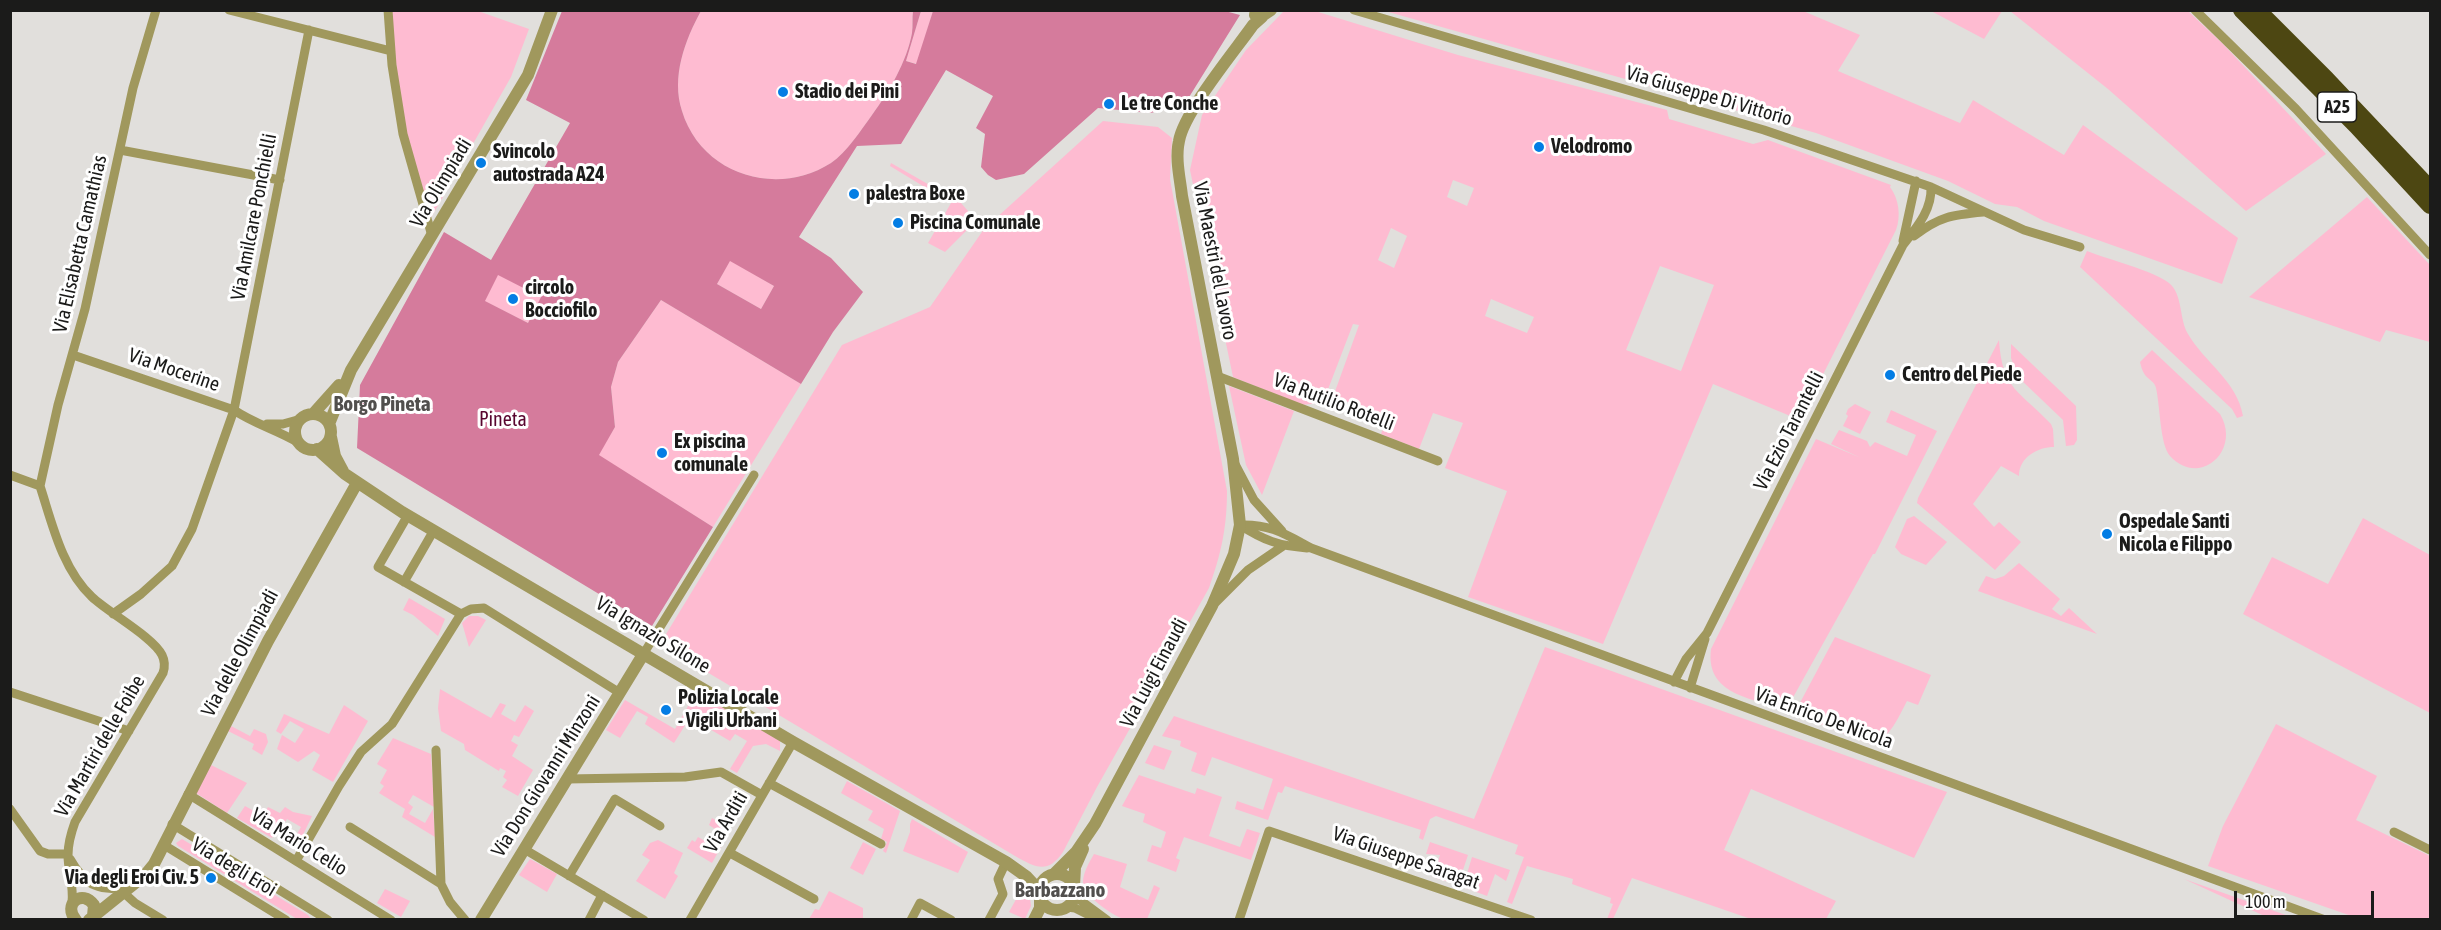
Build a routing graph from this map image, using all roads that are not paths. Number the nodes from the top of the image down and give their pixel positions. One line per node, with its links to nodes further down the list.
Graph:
1 (156, 10): 12 (street, Via Elisabetta Camathias)
2 (229, 10): 10 (street)
3 (387, 10): 11 (street)
4 (552, 10): 19 (street, Via Olimpiadi)
5 (1354, 10): 14 (street, Via Giuseppe Di Vittorio)
6 (2195, 10): 22 (street)
7 (2241, 10): 17 (highway, A25)
8 (2258, 10): 16 (highway, A25)
9 (1259, 14): 25 (street, Via Maestri del Lavoro)
10 (309, 30): 11 (street); 13 (street, Via Amilcare Ponchielli)
11 (391, 51): 19 (street)
12 (120, 150): 13 (street); 23 (street, Via Elisabetta Camathias)
13 (280, 180): 26 (street, Via Amilcare Ponchielli)
14 (1916, 181): 15 (street, Via Giuseppe Di Vittorio); 20 (street)
15 (1931, 187): 18 (street, Via Giuseppe Di Vittorio); 20 (street)
16 (2430, 188)
17 (2430, 207)
18 (1986, 212): 20 (street); 21 (street, Via Giuseppe Di Vittorio)
19 (432, 236): 24 (street, Via Olimpiadi)
20 (1903, 244): 49 (street, Via Ezio Tarantelli)
21 (2080, 247)
22 (2430, 255)
23 (73, 355): 26 (street, Via Mocerine); 38 (street, Via Elisabetta Camathias)
24 (351, 370): 27 (street, Via Olimpiadi); 29 (street, Via Olimpiadi)
25 (1217, 376): 32 (street, Via Maestri del Lavoro); 33 (street, Via Rutilio Rotelli)
26 (234, 410): 28 (street, Via Mocerine); 47 (street, Via Amilcare Ponchielli)
27 (307, 416): 28 (street); 29 (street); 30 (street)
28 (262, 424): 30 (street, Via Mocerine)
29 (330, 430): 31 (street); 34 (street, Via Ignazio Silone)
30 (299, 443): 31 (street)
31 (317, 449): 34 (street, Via Ignazio Silone)
32 (1233, 459): 40 (street, Via Maestri del Lavoro); 42 (street)
33 (1438, 461)
34 (345, 474): 37 (street, Via Ignazio Silone)
35 (10, 475): 38 (street)
36 (754, 475): 50 (street)
37 (357, 483): 39 (street, Via Ignazio Silone); 60 (street, Via delle Olimpiadi)
38 (40, 486): 47 (street, Via Martiri delle Foibe)
39 (408, 515): 41 (street, Via Ignazio Silone); 45 (street)
40 (1240, 525): 42 (street); 43 (street); 46 (street, Via Luigi Einaudi)
41 (434, 530): 45 (street); 50 (street, Via Ignazio Silone)
42 (1283, 532): 44 (street)
43 (1283, 546): 44 (street); 46 (street)
44 (1311, 548): 51 (street, Via Enrico De Nicola)
45 (404, 582): 48 (street)
46 (1212, 606): 67 (street, Via Luigi Einaudi)
47 (113, 614): 55 (street, Via Martiri delle Foibe)
48 (461, 614): 54 (street); 74 (street)
49 (1707, 633): 51 (street); 52 (street)
50 (644, 653): 54 (street, Via Don Giovanni Minzoni); 56 (street, Via Ignazio Silone)
51 (1674, 682): 52 (street, Via Enrico De Nicola)
52 (1690, 688): 108 (street, Via Enrico De Nicola)
53 (10, 692): 55 (street)
54 (620, 693): 58 (street, Via Don Giovanni Minzoni)
55 (129, 731): 73 (street, Via Martiri delle Foibe)
56 (794, 742): 59 (street, Via Arditi); 75 (street, Via Ignazio Silone)
57 (436, 750): 79 (street)
58 (567, 779): 61 (street); 70 (street, Via Don Giovanni Minzoni)
59 (769, 783): 61 (street, Via Arditi); 68 (street)
60 (188, 794): 63 (street, Via delle Olimpiadi); 74 (street, Via Mario Celio)
61 (762, 795): 72 (street, Via Arditi)
62 (10, 809): 73 (street)
63 (172, 824): 69 (street, Via delle Olimpiadi); 92 (street)
64 (660, 826): 77 (street)
65 (350, 827): 79 (street)
66 (2394, 832): 71 (street)
67 (1088, 834): 76 (street, Via Luigi Einaudi); 81 (street, Via Luigi Einaudi)
68 (881, 844)
69 (164, 845): 80 (street, Via delle Olimpiadi); 91 (street, Via degli Eroi)
70 (524, 849): 77 (street); 95 (street, Via Don Giovanni Minzoni)
71 (2430, 850)
72 (730, 853): 84 (street); 98 (street, Via Arditi)
73 (68, 854): 78 (street, Via Martiri delle Foibe); 80 (street)
74 (296, 861): 93 (street, Via Mario Celio)
75 (1006, 862): 76 (street, Via Ignazio Silone); 82 (street, Via Ignazio Silone); 101 (street)
76 (1050, 875): 81 (street); 82 (street)
77 (569, 876): 83 (street)
78 (72, 878): 85 (street, Via Martiri delle Foibe); 88 (street, Via Martiri delle Foibe)
79 (441, 884): 94 (street)
80 (128, 889): 86 (street, Via delle Olimpiadi); 90 (street)
81 (1075, 890): 87 (street); 105 (street)
82 (1039, 894): 87 (street); 102 (street)
83 (602, 895): 96 (street); 97 (street)
84 (814, 899)
85 (90, 900): 86 (street); 88 (street); 89 (street)
86 (111, 900): 89 (street)
87 (1063, 909): 103 (street); 104 (street)
88 (72, 913)
89 (91, 918)
90 (163, 920)
91 (286, 920)
92 (328, 920)
93 (391, 920)
94 (465, 920)
95 (481, 920)
96 (589, 920)
97 (644, 920)
98 (690, 920)
99 (911, 920): 100 (street)
100 (951, 920)
101 (989, 920)
102 (1035, 920)
103 (1048, 920)
104 (1099, 920)
105 (1107, 920)
106 (1239, 920): 107 (street, Via Giuseppe Saragat)
107 (1531, 920)
108 (2325, 920)

